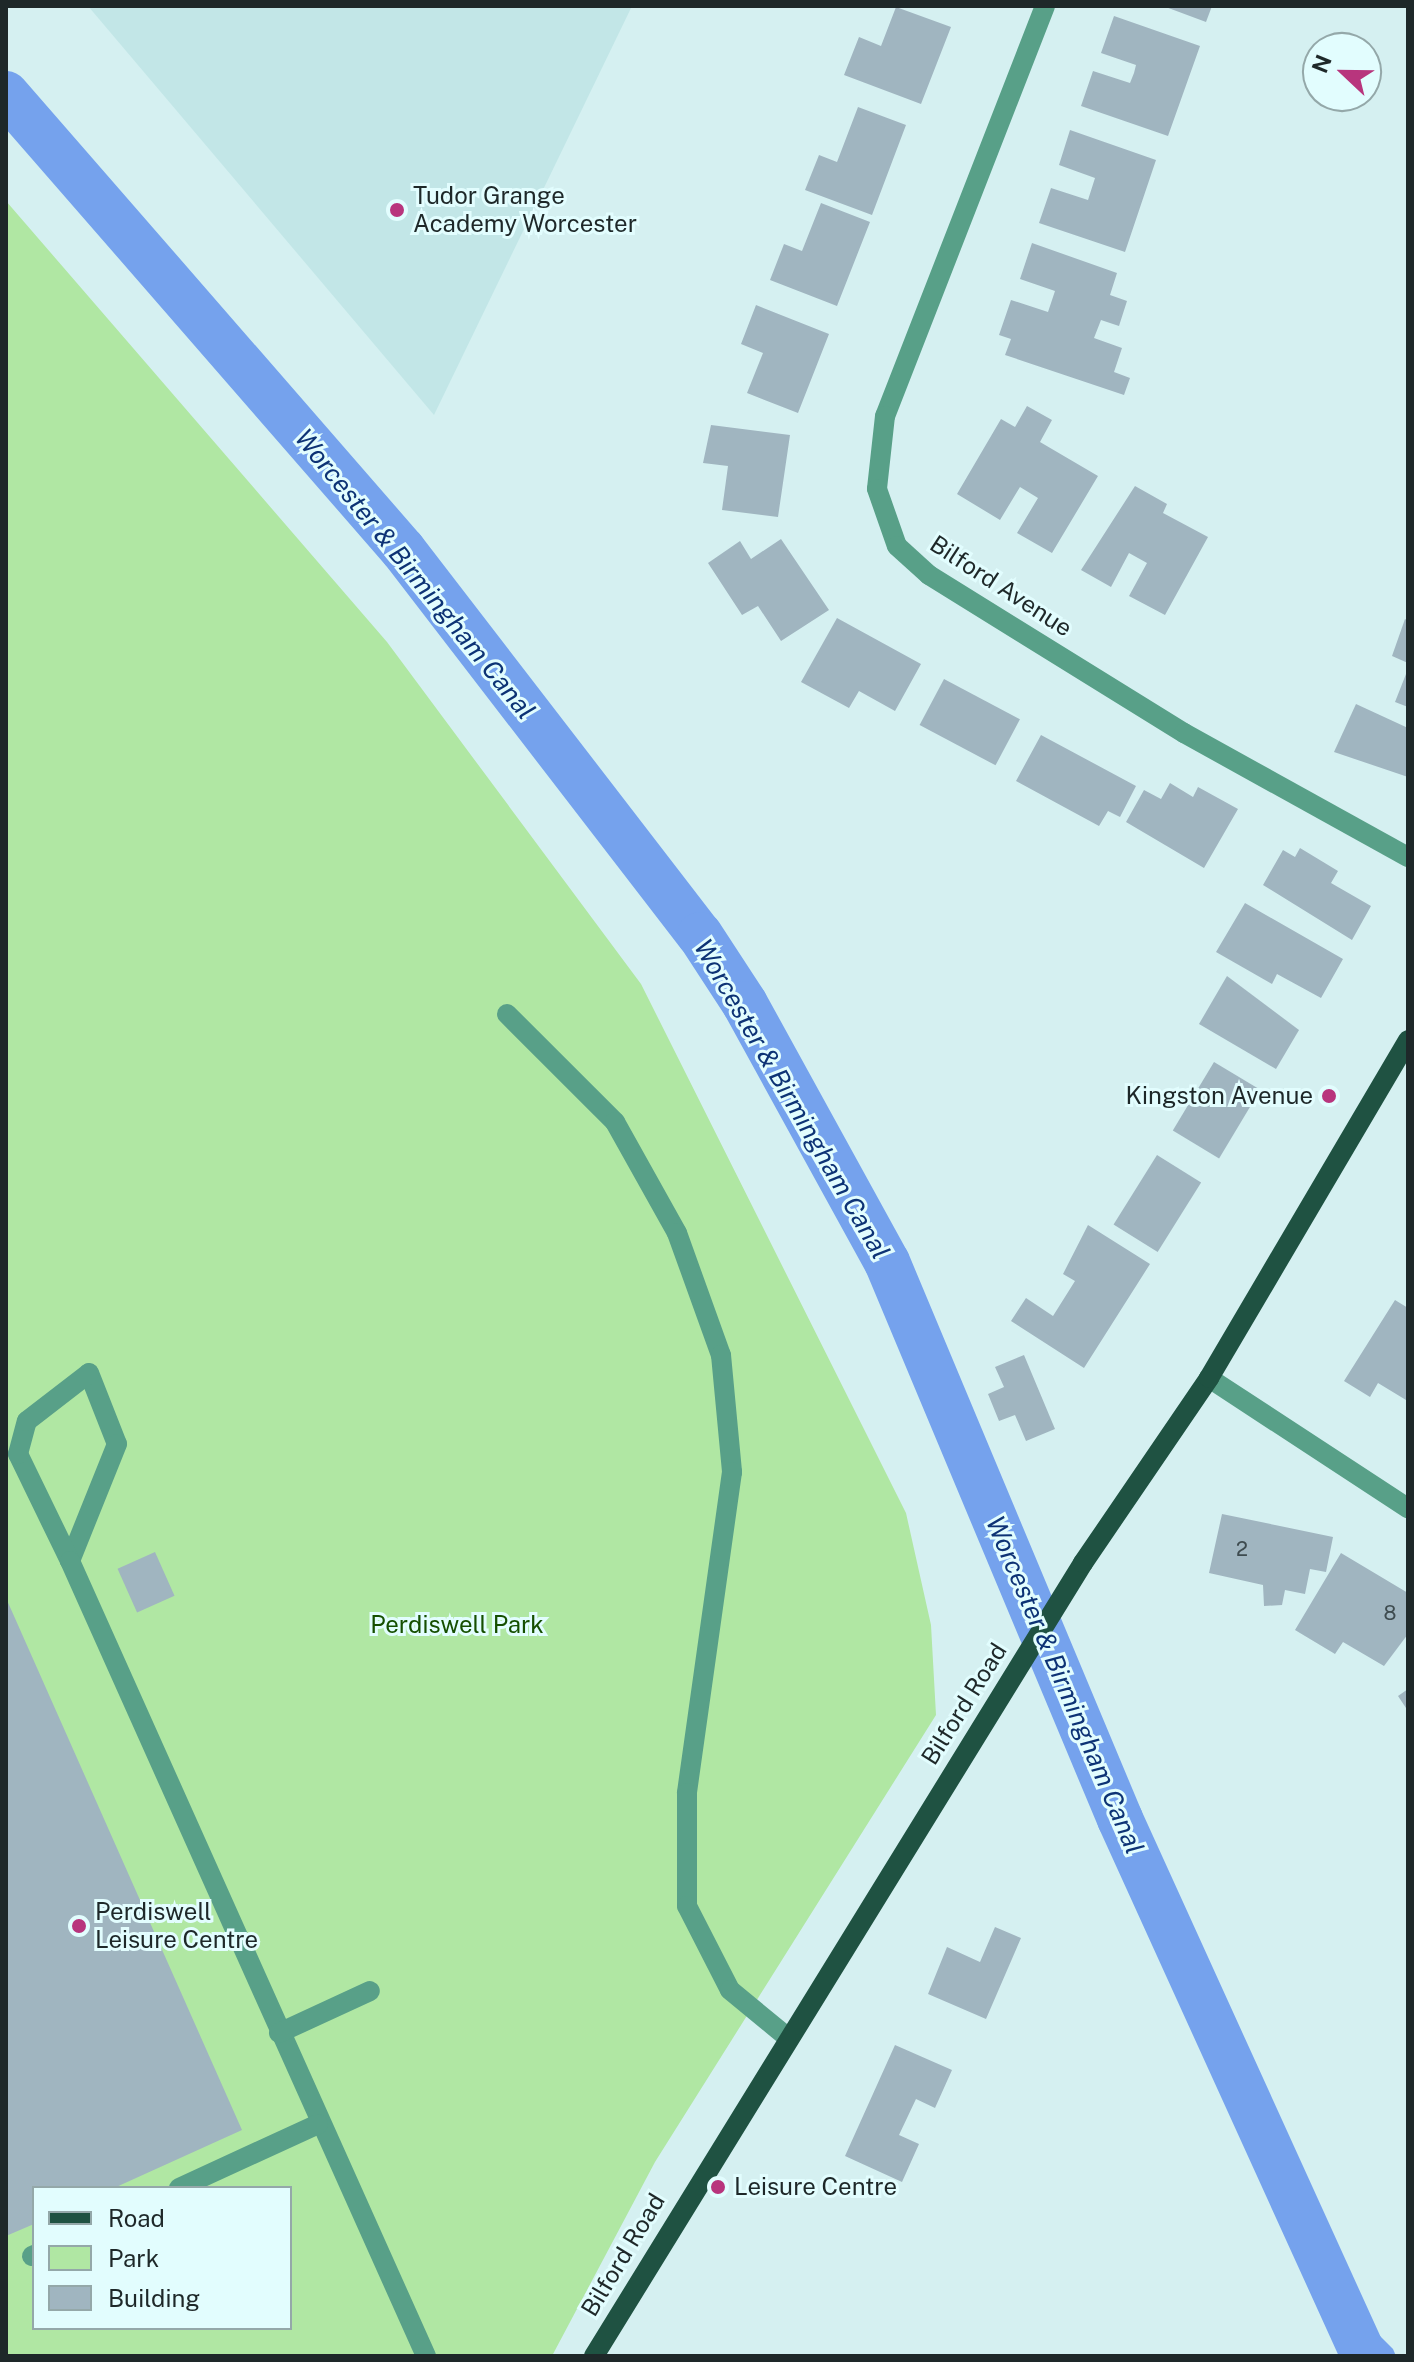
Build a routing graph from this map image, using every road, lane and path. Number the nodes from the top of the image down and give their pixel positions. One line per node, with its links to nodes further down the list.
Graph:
1 (1045, 6): 2 (street, Bilford Avenue)
2 (1408, 857)
3 (507, 1014): 10 (street)
4 (1408, 1040): 5 (main road, Bilford Road)
5 (1209, 1378): 6 (street); 10 (main road, Bilford Road)
6 (1408, 1508)
7 (70, 1561): 7 (street); 9 (street)
8 (370, 1991): 9 (street)
9 (279, 2033): 11 (street)
10 (787, 2037): 14 (main road, Bilford Road)
11 (318, 2124): 12 (street); 13 (street)
12 (183, 2186)
13 (426, 2356)
14 (594, 2356)

